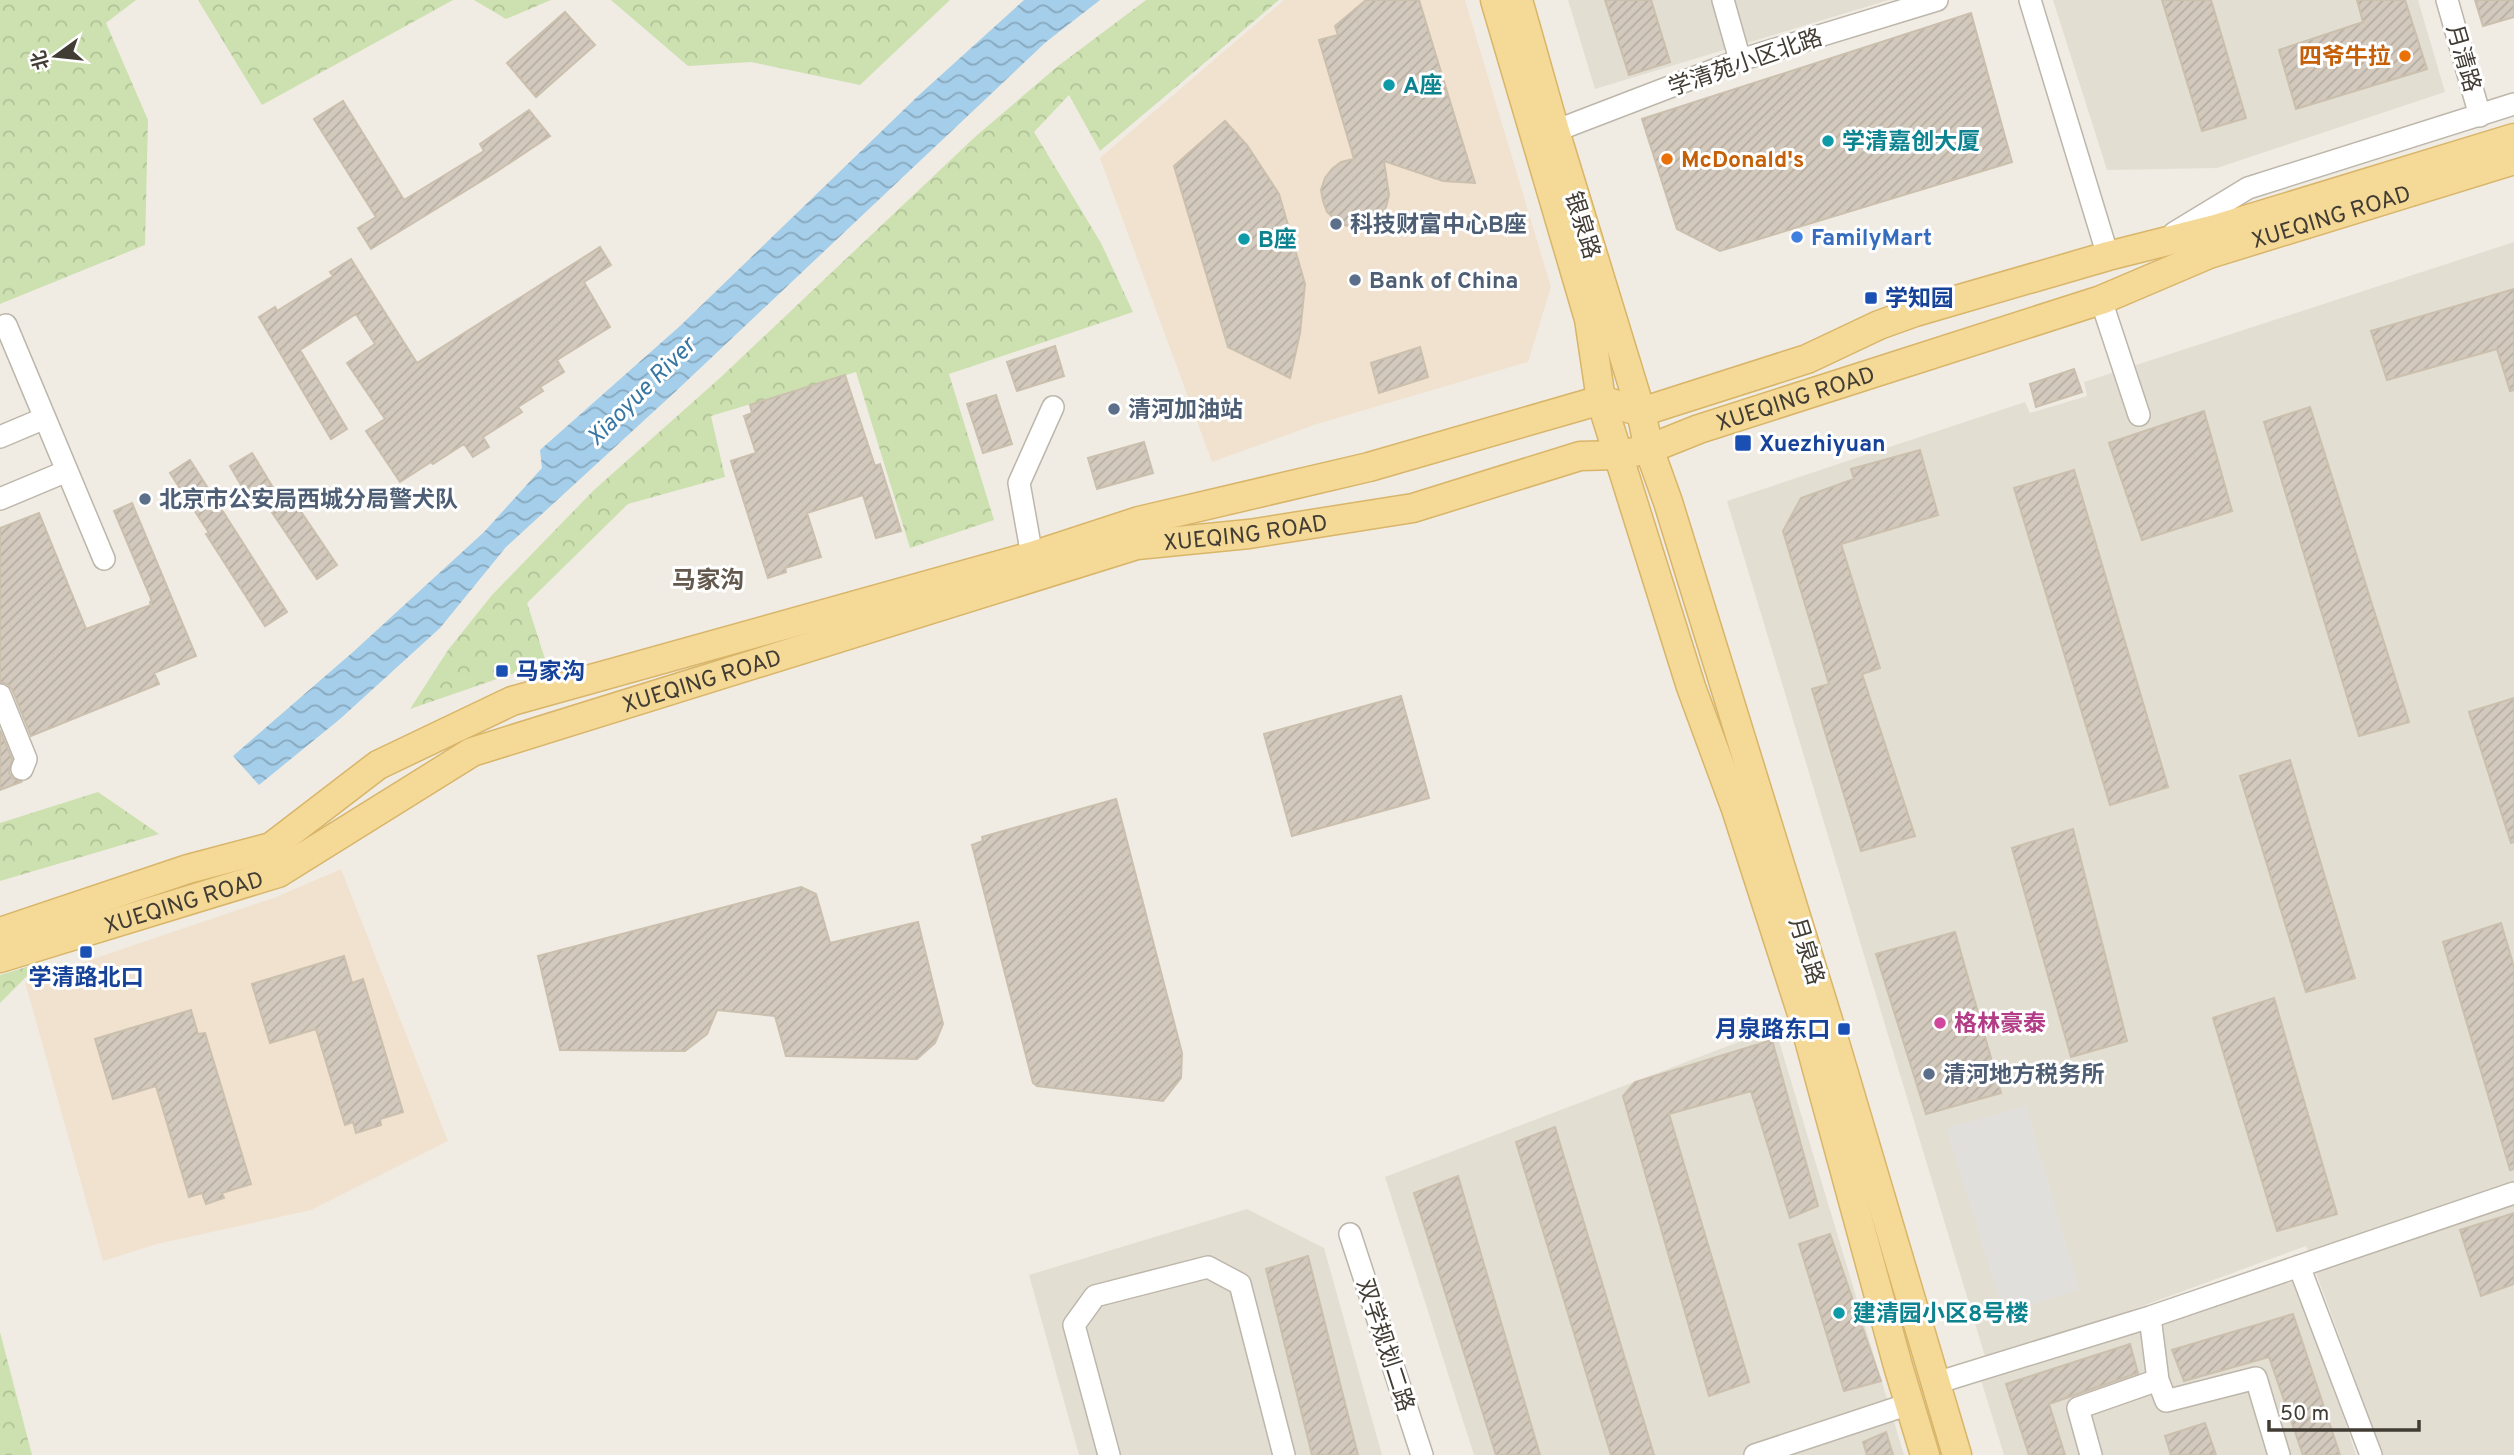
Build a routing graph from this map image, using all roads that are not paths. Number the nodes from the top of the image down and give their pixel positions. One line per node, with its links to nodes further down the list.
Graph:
1 (1495, 0): 17 (main road, 银泉路)
2 (1518, 0): 10 (main road, 银泉路)
3 (1723, 0): 7 (street)
4 (1937, 0): 7 (street, 学清苑小区北路)
5 (2030, 0): 14 (street)
6 (2447, 0): 9 (street, 月清路)
7 (1740, 60): 10 (street, 学清苑小区北路)
8 (2514, 104): 9 (street, XUEQING ROAD)
9 (2480, 116): 13 (street, XUEQING ROAD)
10 (1555, 131): 19 (main road, 银泉路)
11 (2514, 138): 13 (main road, XUEQING ROAD)
12 (2514, 160): 15 (main road, XUEQING ROAD)
13 (2160, 242): 14 (main road, XUEQING ROAD)
14 (2108, 256): 19 (main road, XUEQING ROAD)
15 (2101, 300): 20 (street); 23 (main road, XUEQING ROAD)
16 (6, 325): 21 (street)
17 (1601, 400): 19 (main road); 24 (main road, 银泉路); 27 (main road, XUEQING ROAD)
18 (1053, 407): 27 (street)
19 (1641, 412): 23 (main road, 银泉路)
20 (2139, 415)
21 (46, 418): 22 (street); 25 (street)
22 (0, 437)
23 (1649, 449): 24 (main road, XUEQING ROAD); 38 (main road, 月泉路)
24 (1619, 455): 32 (main road, XUEQING ROAD); 39 (main road, 月泉路)
25 (67, 471): 26 (street); 28 (street)
26 (0, 499)
27 (1032, 556): 31 (main road, XUEQING ROAD)
28 (104, 559)
29 (0, 695): 30 (street)
30 (22, 769)
31 (0, 932)
32 (0, 958)
33 (2514, 1194): 35 (street)
34 (1350, 1234): 42 (street, 双学规划二路)
35 (2299, 1266): 36 (street); 48 (street)
36 (2150, 1317): 37 (street); 38 (street)
37 (2158, 1380): 46 (street); 47 (street)
38 (1936, 1383): 45 (main road, 月泉路)
39 (1909, 1404): 43 (street); 44 (main road, 月泉路)
40 (1108, 1455): 41 (street)
41 (1284, 1455)
42 (1422, 1455)
43 (1755, 1455)
44 (1925, 1455)
45 (1957, 1455)
46 (2091, 1455)
47 (2279, 1455)
48 (2371, 1455)

